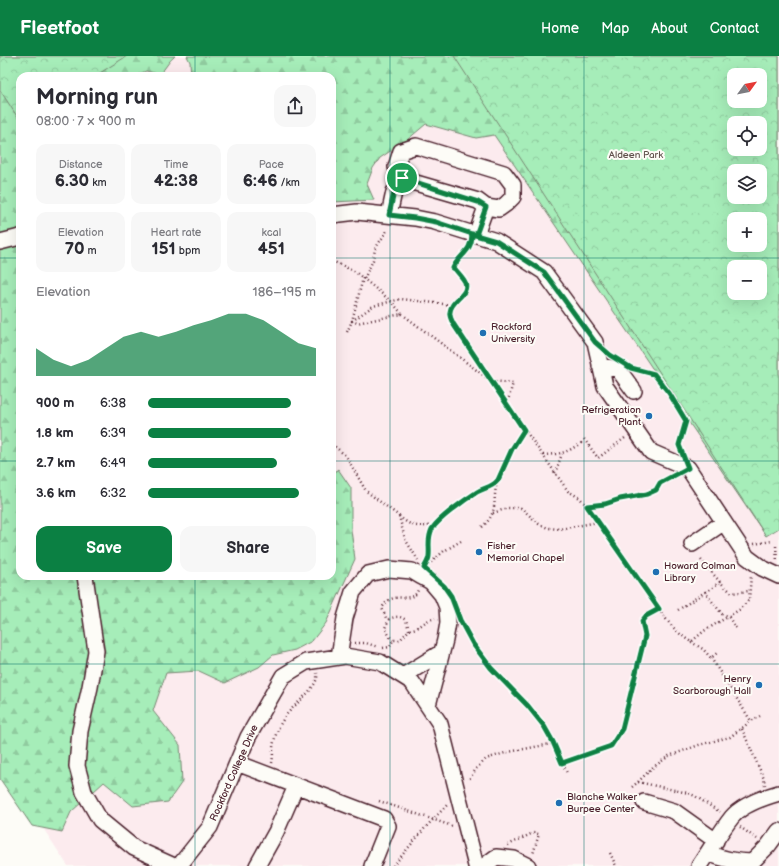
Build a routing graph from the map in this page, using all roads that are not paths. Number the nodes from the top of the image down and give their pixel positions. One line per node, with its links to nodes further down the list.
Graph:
1 (402, 178): 2 (street); 2 (street); 4 (street)
2 (486, 207): 5 (street)
3 (336, 215): 4 (street)
4 (389, 215): 5 (street)
5 (474, 234): 8 (street)
6 (16, 238): 7 (street)
7 (0, 242)
8 (600, 366): 9 (street); 10 (street)
9 (634, 391)
10 (724, 522): 11 (street); 12 (street)
11 (692, 544)
12 (778, 569)
13 (86, 580): 25 (street)
14 (340, 649): 15 (street); 16 (street, Rockford College Drive); 18 (street, Rockford College Drive)
15 (442, 652): 16 (street); 17 (street)
16 (403, 676): 17 (street, Rockford College Drive)
17 (428, 705): 29 (street, Rockford College Drive)
18 (237, 764): 19 (street); 26 (street, Rockford College Drive)
19 (296, 786): 27 (street); 28 (street)
20 (779, 793): 23 (street)
21 (644, 802): 23 (street)
22 (779, 831): 23 (street)
23 (712, 847): 31 (street)
24 (531, 859): 30 (street)
25 (174, 866)
26 (178, 866)
27 (257, 866)
28 (372, 866)
29 (476, 866)
30 (484, 866)
31 (699, 866)

